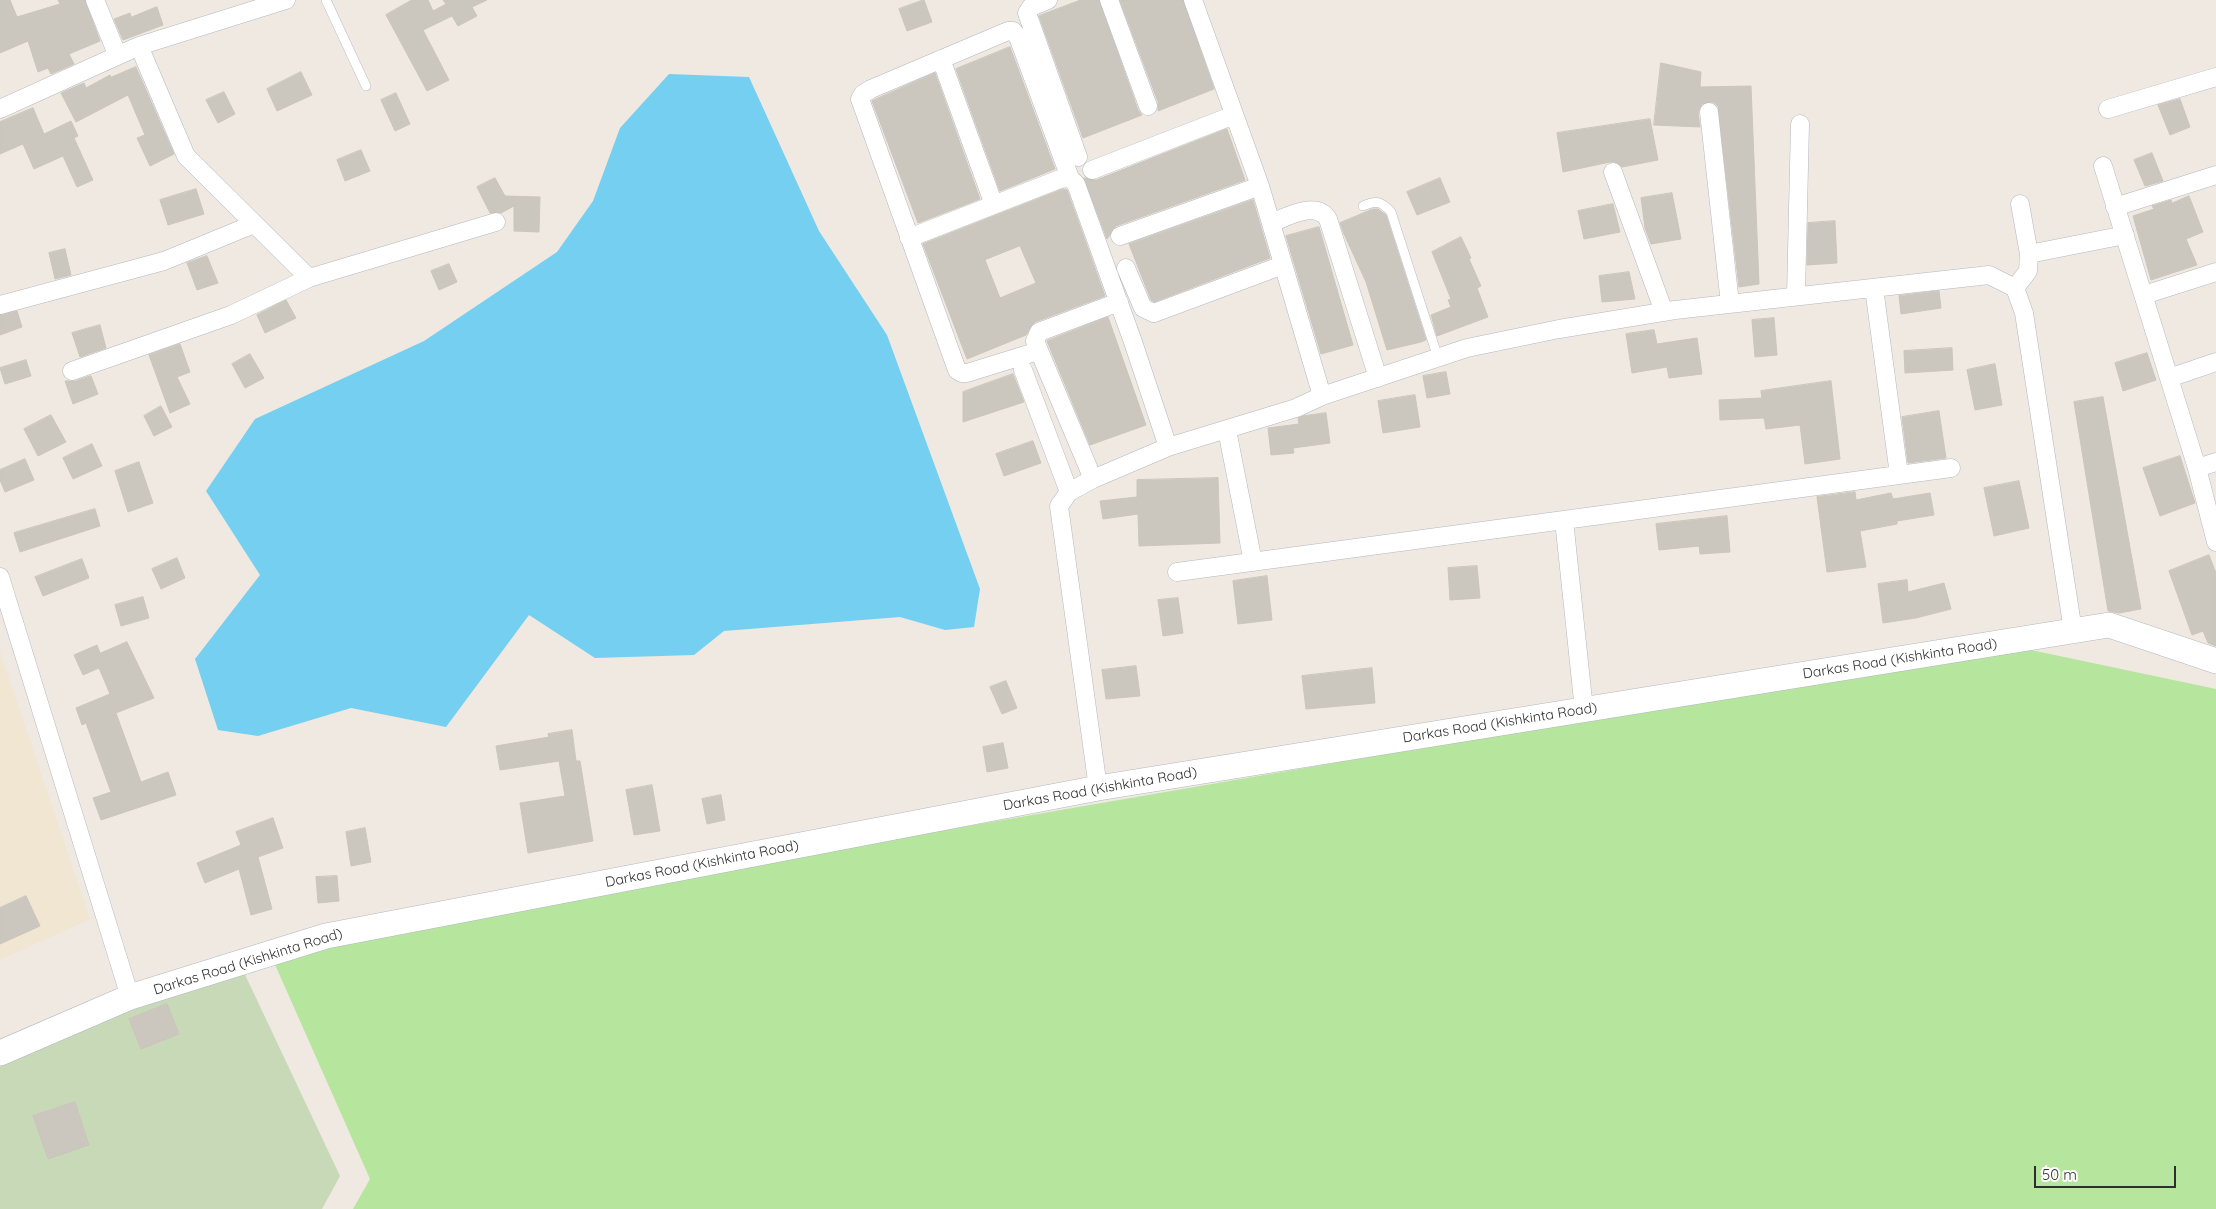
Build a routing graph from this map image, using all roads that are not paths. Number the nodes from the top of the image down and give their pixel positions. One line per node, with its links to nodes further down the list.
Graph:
1 (95, 0): 8 (street)
2 (286, 0): 7 (street)
3 (326, 0): 11 (lane)
4 (1048, 0): 18 (street)
5 (1109, 0): 12 (street)
6 (1193, 0): 16 (street)
7 (139, 46): 8 (street); 31 (street)
8 (117, 54): 13 (street)
9 (941, 59): 23 (street); 26 (street); 34 (street)
10 (2216, 77): 14 (street)
11 (366, 86)
12 (1148, 106)
13 (0, 109)
14 (2108, 109)
15 (1709, 112): 45 (street)
16 (1234, 115): 20 (street); 24 (street)
17 (1800, 124): 42 (street)
18 (1078, 157)
19 (2103, 166): 28 (street)
20 (1092, 170)
21 (1613, 172): 47 (street)
22 (2216, 175): 28 (street)
23 (1070, 178): 26 (street); 44 (street)
24 (1260, 186): 30 (street); 33 (street)
25 (2020, 204): 35 (street)
26 (994, 205): 34 (street)
27 (1362, 206): 49 (lane)
28 (2115, 207): 32 (street)
29 (496, 222): 39 (street)
30 (1271, 223): 36 (street); 53 (street)
31 (254, 224): 39 (street); 46 (street)
32 (2125, 235): 35 (street); 43 (street)
33 (1120, 236)
34 (909, 238): 48 (street)
35 (2029, 254): 41 (street)
36 (1283, 265): 37 (street); 55 (street)
37 (1126, 268)
38 (2216, 272): 43 (street)
39 (309, 278): 52 (street)
40 (1874, 288): 41 (street); 42 (street); 61 (street)
41 (2016, 288): 69 (street)
42 (1796, 296): 45 (street)
43 (2144, 296): 54 (street)
44 (1119, 302): 48 (street); 57 (street)
45 (1730, 304): 47 (street)
46 (0, 306)
47 (1664, 312): 49 (street)
48 (1038, 350): 62 (street)
49 (1438, 358): 53 (street)
50 (2216, 362): 54 (street)
51 (1023, 370): 63 (street)
52 (72, 371)
53 (1378, 378): 55 (street)
54 (2169, 378): 60 (street)
55 (1322, 396): 56 (street)
56 (1227, 430): 57 (street); 66 (street)
57 (1168, 447): 62 (street)
58 (2216, 462): 60 (street)
59 (1952, 468): 61 (street)
60 (2197, 468): 65 (street)
61 (1899, 475): 64 (street)
62 (1093, 479): 63 (street)
63 (1070, 492): 72 (street)
64 (1564, 520): 66 (street); 71 (street)
65 (2216, 542)
66 (1252, 562): 67 (street)
67 (1177, 572)
68 (0, 578): 73 (street)
69 (2073, 631): 70 (main road, Darkas Road (Kishkinta Road)); 71 (main road, Darkas Road (Kishkinta Road))
70 (2216, 661)
71 (1584, 710): 72 (main road, Darkas Road (Kishkinta Road))
72 (1098, 788): 73 (main road, Darkas Road (Kishkinta Road))
73 (130, 997): 74 (main road, Darkas Road (Kishkinta Road))
74 (0, 1053)

